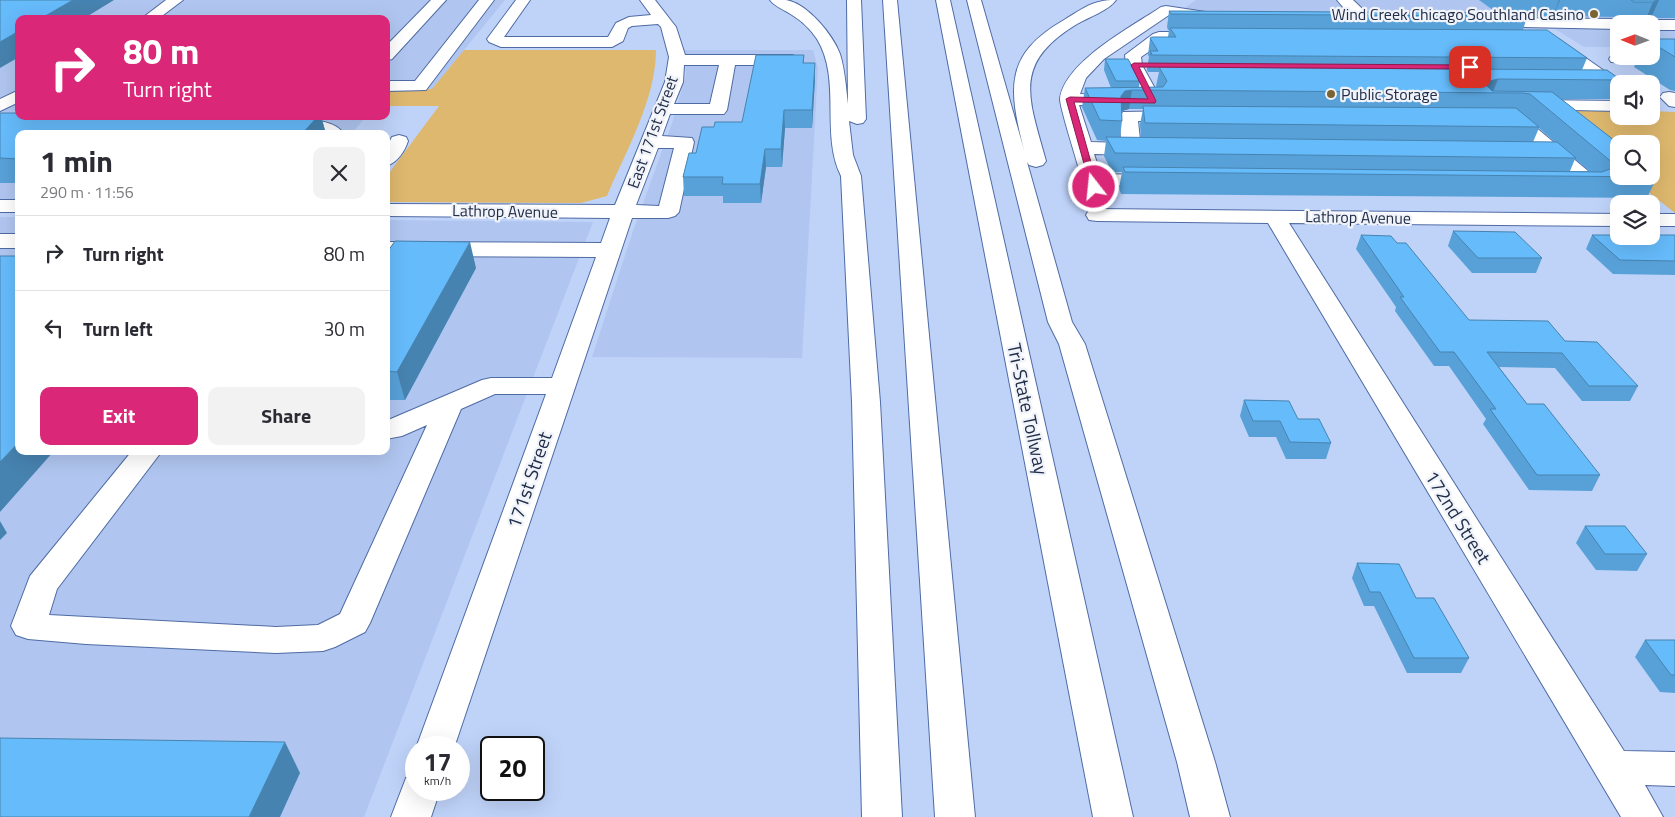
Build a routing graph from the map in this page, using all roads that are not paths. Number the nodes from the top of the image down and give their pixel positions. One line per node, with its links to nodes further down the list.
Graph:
1 (176, 0): 14 (main road)
2 (439, 0): 26 (main road)
3 (487, 0): 39 (main road)
4 (523, 0): 18 (main road)
5 (647, 0): 18 (main road, East 171st Street)
6 (777, 0): 59 (main road)
7 (854, 0): 59 (main road)
8 (890, 0): 86 (main road)
9 (943, 0): 87 (main road, Tri-State Tollway)
10 (974, 0): 75 (main road)
11 (1109, 0): 75 (main road)
12 (1344, 0): 17 (main road)
13 (1173, 5): 15 (main road); 41 (main road)
14 (154, 15)
15 (1231, 17)
16 (1345, 18): 17 (main road)
17 (1364, 18): 19 (main road)
18 (662, 19): 29 (main road, East 171st Street)
19 (1384, 19)
20 (1471, 22): 21 (main road)
21 (1610, 24)
22 (1660, 25): 23 (main road)
23 (1675, 25)
24 (1487, 38): 28 (main road)
25 (1215, 44): 34 (main road)
26 (390, 52)
27 (1538, 53): 28 (main road)
28 (1568, 53): 37 (main road)
29 (676, 60): 30 (main road); 46 (main road, East 171st Street)
30 (728, 60): 31 (main road); 46 (main road)
31 (796, 60)
32 (1660, 60): 33 (main road)
33 (1675, 60)
34 (1139, 64): 36 (main road); 42 (main road)
35 (1558, 67): 37 (main road)
36 (1158, 72)
37 (1584, 75): 38 (main road)
38 (1610, 84)
39 (390, 86)
40 (15, 97): 44 (main road)
41 (1070, 99): 42 (main road); 58 (main road)
42 (1152, 101): 50 (main road)
43 (1500, 105): 45 (main road)
44 (0, 106)
45 (1610, 106)
46 (664, 109): 52 (main road, East 171st Street)
47 (272, 121): 48 (main road)
48 (328, 124)
49 (1490, 126): 56 (main road)
50 (1131, 140): 53 (main road); 58 (main road)
51 (399, 141): 55 (main road)
52 (650, 142): 65 (main road, East 171st Street); 65 (main road, Lathrop Avenue)
53 (1151, 150)
54 (1526, 153): 56 (main road)
55 (390, 155)
56 (1550, 161): 60 (main road)
57 (1167, 165): 58 (main road)
58 (1089, 170): 61 (main road)
59 (850, 176): 85 (main road)
60 (1569, 177)
61 (1180, 181)
62 (0, 206): 63 (main road)
63 (15, 206)
64 (390, 210): 65 (main road, Lathrop Avenue)
65 (623, 212): 74 (main road, 171st Street)
66 (1097, 215): 67 (main road, Lathrop Avenue)
67 (1274, 216): 68 (main road, Lathrop Avenue); 81 (main road, 172nd Street)
68 (1610, 220)
69 (1660, 220): 70 (main road)
70 (1675, 220)
71 (0, 241): 72 (main road)
72 (15, 241)
73 (390, 249): 74 (main road)
74 (610, 250): 76 (main road, 171st Street)
75 (1072, 344): 88 (main road)
76 (562, 386): 77 (main road); 80 (main road, 171st Street)
77 (450, 404): 78 (main road); 79 (main road)
78 (390, 430)
79 (145, 455)
80 (439, 736)
81 (1612, 768): 82 (main road); 89 (main road, 172nd Street)
82 (1675, 769)
83 (416, 801): 84 (main road)
84 (411, 817)
85 (882, 817)
86 (956, 817)
87 (1114, 817)
88 (1210, 817)
89 (1642, 817)

